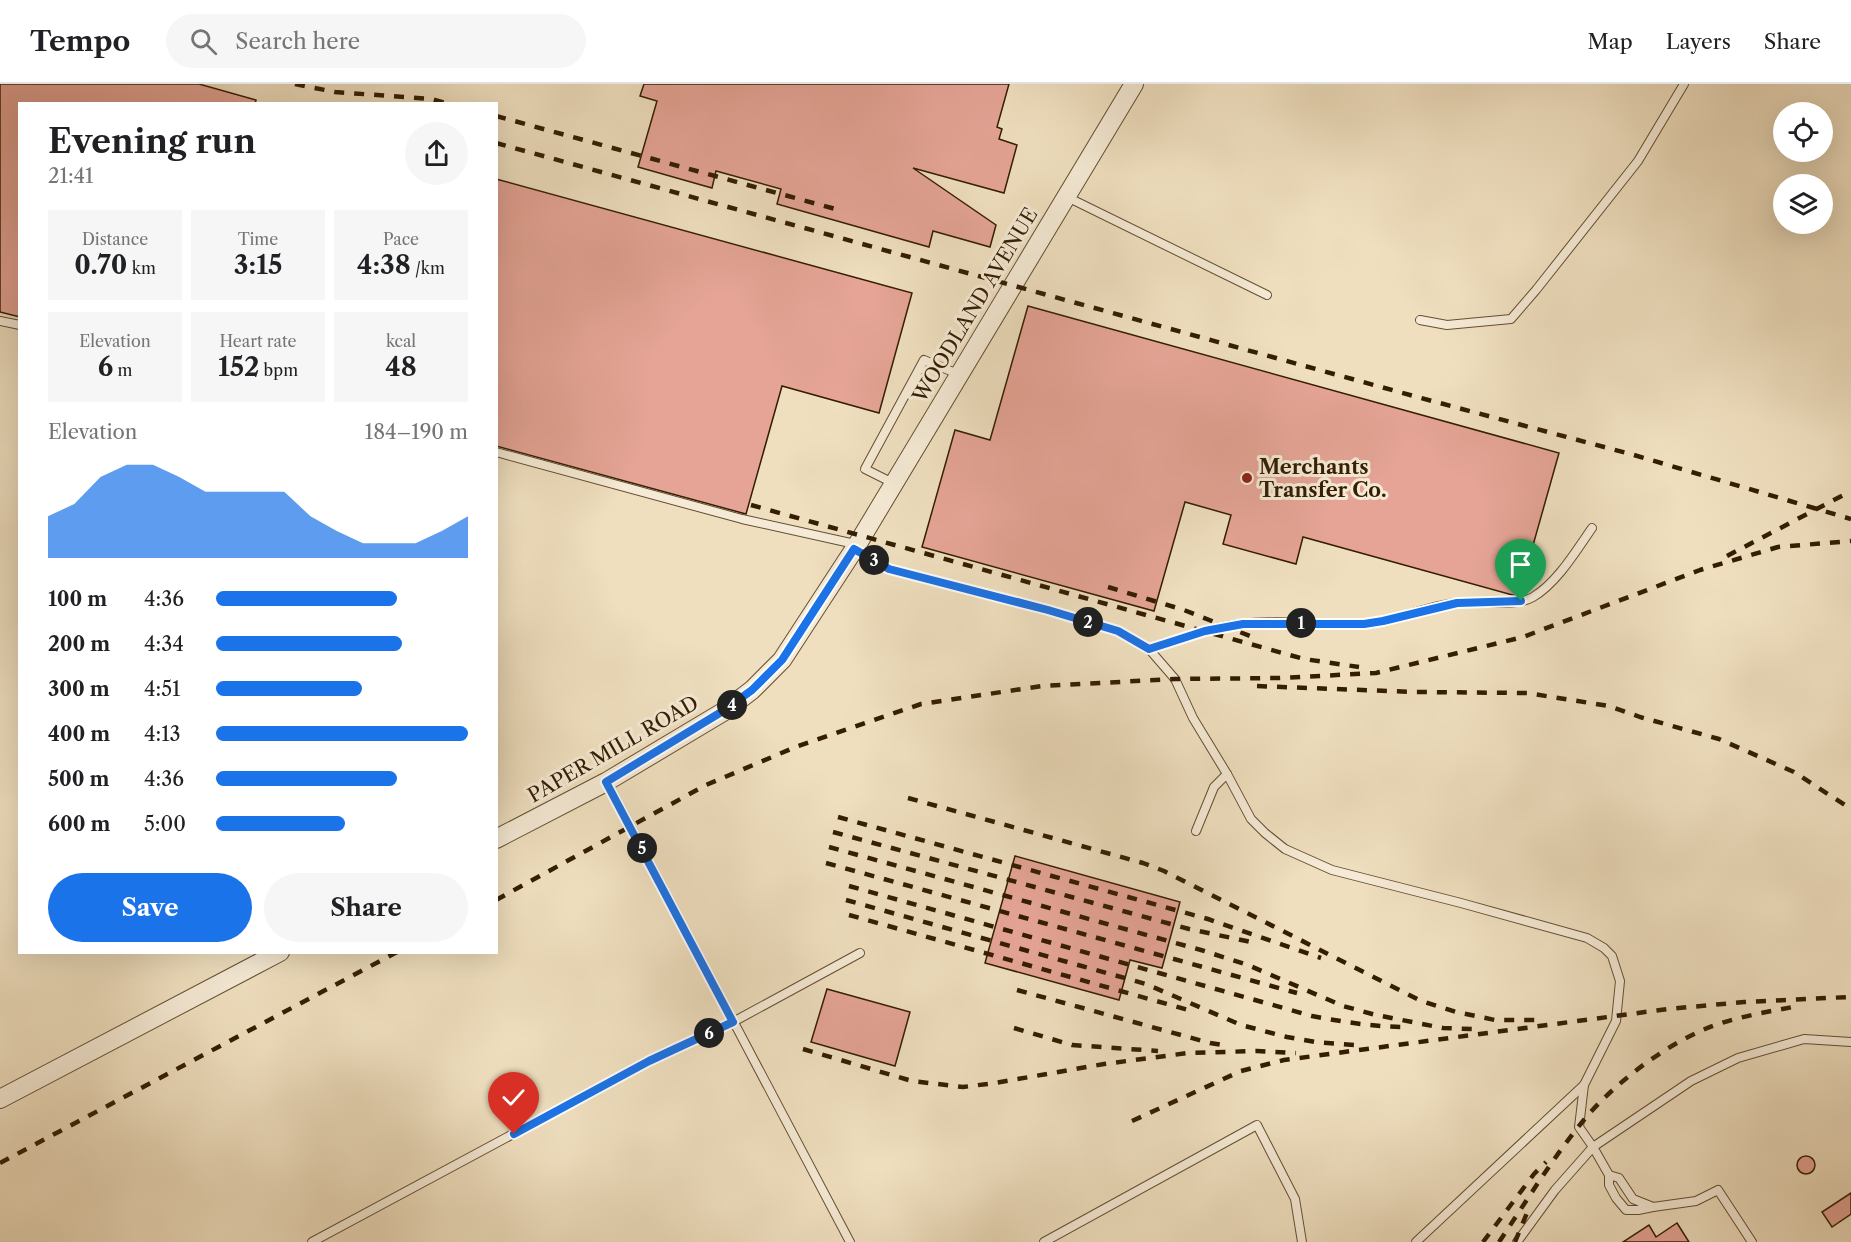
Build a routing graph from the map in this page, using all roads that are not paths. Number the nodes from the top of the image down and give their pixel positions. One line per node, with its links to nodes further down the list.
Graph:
1 (1684, 84): 5 (lane)
2 (1129, 88): 3 (street, WOODLAND AVENUE)
3 (1066, 197): 4 (lane); 8 (street, WOODLAND AVENUE)
4 (1267, 295)
5 (1420, 320)
6 (0, 321): 7 (lane)
7 (18, 325)
8 (959, 375): 10 (street, WOODLAND AVENUE); 10 (lane)
9 (498, 454): 12 (lane)
10 (894, 483): 12 (street, WOODLAND AVENUE)
11 (1592, 528): 13 (lane)
12 (856, 547): 13 (lane); 15 (street, PAPER MILL ROAD)
13 (1149, 649): 14 (lane)
14 (1227, 774): 16 (lane); 22 (lane)
15 (606, 782): 17 (street, PAPER MILL ROAD); 20 (lane)
16 (1196, 831)
17 (498, 838)
18 (860, 953): 20 (lane)
19 (276, 954): 23 (street)
20 (733, 1022): 27 (lane); 28 (lane)
21 (1851, 1042): 24 (lane)
22 (1584, 1085): 24 (lane); 31 (lane)
23 (0, 1099)
24 (1593, 1147): 25 (lane); 32 (lane)
25 (1609, 1174): 26 (lane); 26 (lane)
26 (1653, 1207): 33 (lane)
27 (312, 1242)
28 (850, 1242)
29 (1044, 1242): 30 (lane)
30 (1302, 1242)
31 (1416, 1242)
32 (1517, 1242)
33 (1752, 1242)

